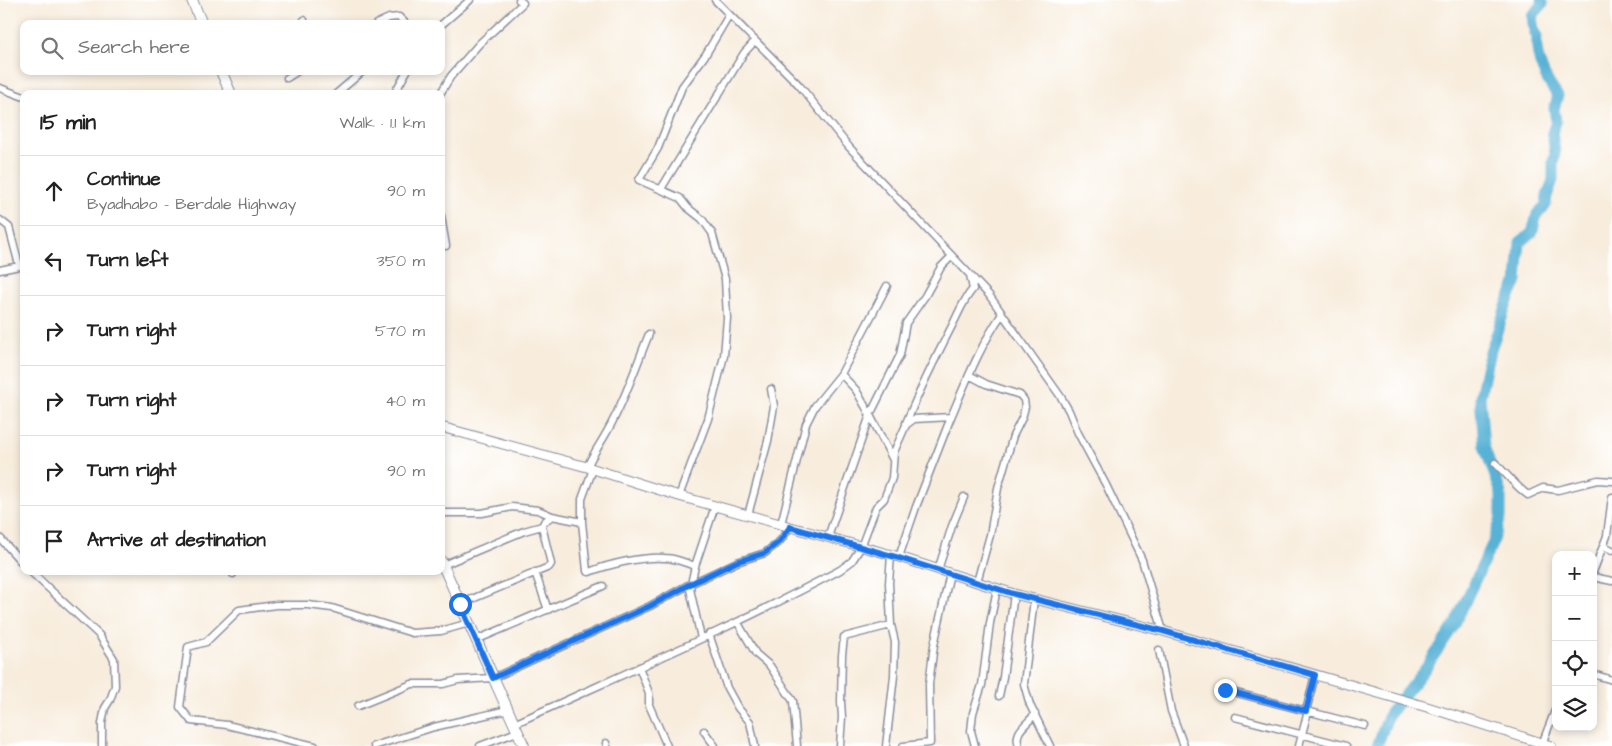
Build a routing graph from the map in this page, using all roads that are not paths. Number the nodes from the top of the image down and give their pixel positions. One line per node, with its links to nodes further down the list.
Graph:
1 (192, 0): 6 (main road)
2 (519, 0): 20 (street)
3 (716, 1): 5 (street)
4 (465, 2): 9 (street)
5 (729, 15): 10 (street); 22 (street)
6 (200, 20)
7 (385, 20): 8 (street)
8 (402, 20)
9 (445, 22)
10 (754, 41): 22 (street); 26 (street)
11 (223, 75): 17 (main road)
12 (292, 75): 15 (street)
13 (358, 75): 18 (street)
14 (405, 75): 19 (street)
15 (287, 78)
16 (0, 88): 21 (street)
17 (229, 90)
18 (341, 90)
19 (396, 90)
20 (442, 90)
21 (20, 96)
22 (660, 189): 45 (street)
23 (0, 220): 27 (street)
24 (445, 240): 25 (street)
25 (446, 246)
26 (952, 256): 30 (street); 37 (street)
27 (20, 262)
28 (20, 265): 29 (street)
29 (0, 270)
30 (970, 275): 32 (street); 39 (street)
31 (887, 286): 34 (street)
32 (1002, 314): 35 (street); 84 (street)
33 (649, 334): 43 (street)
34 (841, 374): 37 (street); 53 (street)
35 (969, 375): 38 (street); 73 (street)
36 (771, 389): 50 (street)
37 (870, 415): 41 (street); 56 (street)
38 (951, 417): 39 (street); 61 (street)
39 (906, 424): 41 (street)
40 (445, 428): 43 (street)
41 (893, 460): 58 (street)
42 (1495, 463): 44 (street)
43 (590, 468): 45 (street); 52 (street)
44 (1612, 481)
45 (679, 496): 48 (street)
46 (964, 497): 67 (street)
47 (1612, 497): 59 (street)
48 (715, 506): 50 (street); 65 (street)
49 (445, 513): 51 (street)
50 (748, 515): 53 (street)
51 (552, 516): 52 (street); 54 (street)
52 (582, 522): 65 (street)
53 (781, 524): 55 (street)
54 (542, 526): 63 (street); 68 (street)
55 (790, 527): 56 (street); 74 (street)
56 (828, 537): 58 (street)
57 (0, 538): 62 (street)
58 (861, 546): 61 (street); 82 (street)
59 (1604, 546): 60 (street); 64 (street)
60 (1612, 550)
61 (895, 556): 67 (street); 83 (street)
62 (20, 560)
63 (445, 562)
64 (1597, 563)
65 (695, 566): 74 (street)
66 (445, 570): 79 (main road)
67 (938, 570): 69 (street)
68 (535, 572): 79 (street); 80 (street)
69 (950, 573): 73 (street); 118 (street)
70 (34, 575): 107 (street)
71 (1597, 577): 72 (street)
72 (1612, 581)
73 (977, 582): 76 (street)
74 (690, 584): 86 (street); 92 (street)
75 (603, 586): 80 (street)
76 (997, 588): 77 (street); 119 (street)
77 (1014, 594): 78 (street); 95 (street)
78 (1034, 599): 84 (street); 99 (street)
79 (460, 604): 81 (main road)
80 (548, 610): 87 (street)
81 (469, 623): 87 (main road); 108 (street)
82 (738, 623): 85 (street); 115 (street)
83 (891, 625): 116 (street); 117 (street)
84 (1163, 631): 90 (street)
85 (709, 634): 86 (street); 114 (street)
86 (701, 638): 89 (street)
87 (476, 640): 92 (main road)
88 (1159, 650): 122 (street)
89 (639, 667): 103 (street); 112 (street)
90 (1315, 675): 98 (street); 106 (street)
91 (1597, 675): 93 (street)
92 (493, 678): 96 (street); 97 (main road)
93 (1612, 680)
94 (1225, 690): 98 (street)
95 (999, 696)
96 (358, 706)
97 (507, 710): 103 (main road); 109 (street)
98 (1307, 711): 102 (street); 105 (street)
99 (1035, 714): 120 (street); 121 (street)
100 (1235, 717): 105 (street)
101 (1552, 721): 106 (street)
102 (1365, 726)
103 (516, 728): 110 (street); 111 (main road)
104 (704, 731): 113 (street)
105 (1302, 735): 123 (street); 124 (street)
106 (1545, 745)
107 (102, 746)
108 (315, 746)
109 (374, 746)
110 (480, 746)
111 (524, 746)
112 (667, 746)
113 (715, 746)
114 (755, 746)
115 (797, 746)
116 (840, 746)
117 (886, 746)
118 (903, 746)
119 (975, 746)
120 (1019, 746)
121 (1050, 746)
122 (1184, 746)
123 (1299, 746)
124 (1346, 746)

